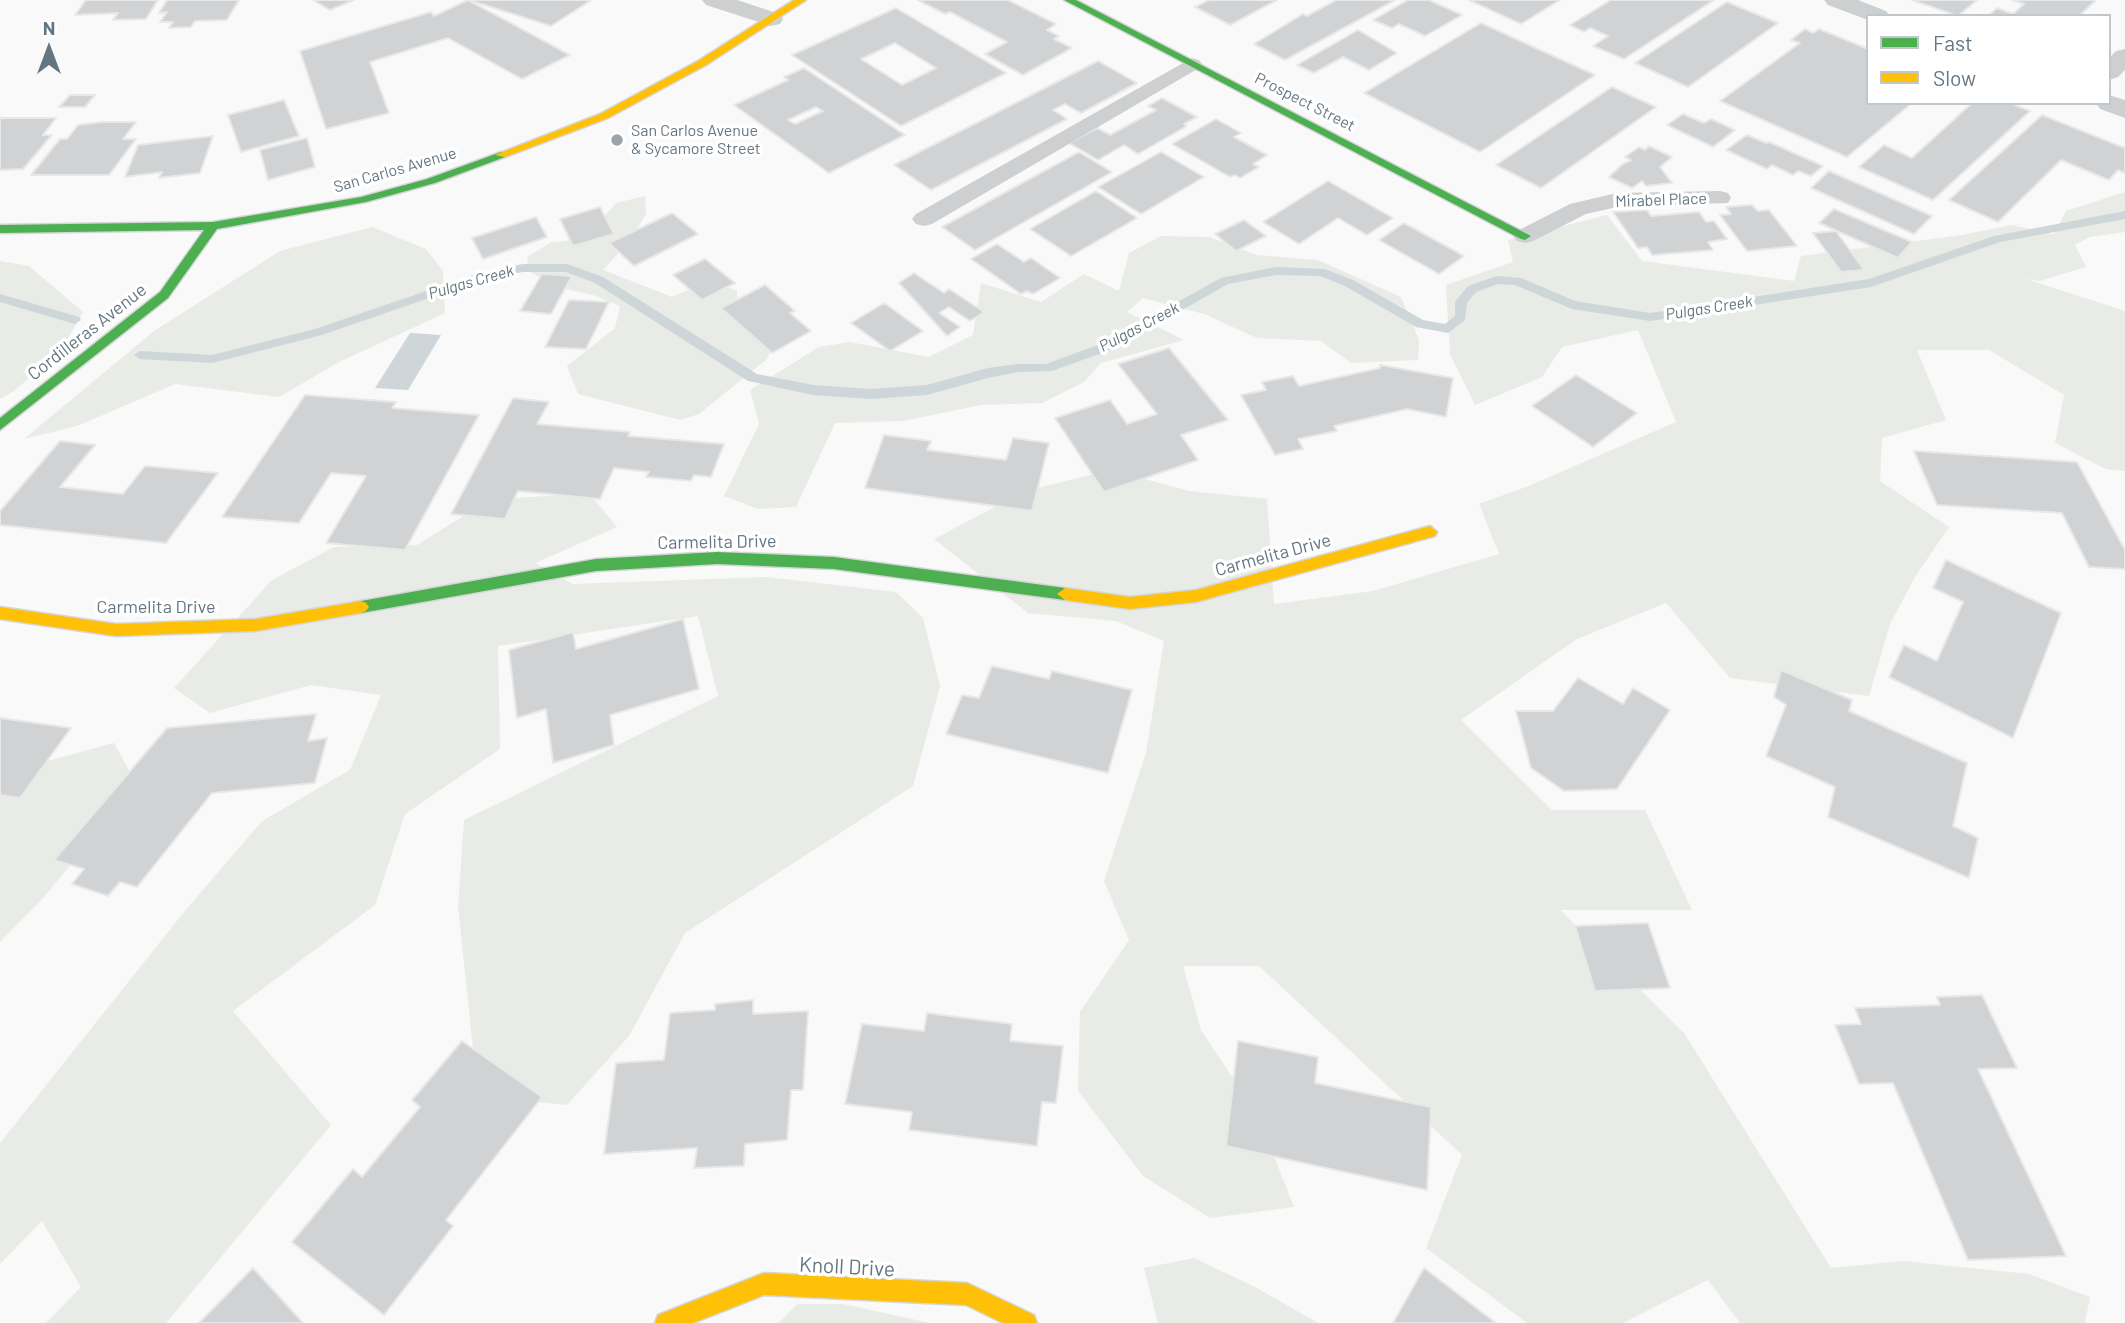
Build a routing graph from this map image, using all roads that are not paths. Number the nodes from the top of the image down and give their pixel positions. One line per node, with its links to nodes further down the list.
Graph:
1 (714, 0): 6 (street)
2 (801, 0): 6 (street, San Carlos Avenue)
3 (1069, 0): 8 (street, Prospect Street)
4 (1836, 0): 5 (street)
5 (1873, 14)
6 (771, 19): 12 (street, San Carlos Avenue)
7 (2125, 56): 9 (street)
8 (1192, 64): 11 (lane); 14 (street, Prospect Street)
9 (2111, 70)
10 (1720, 198): 14 (lane, Mirabel Place)
11 (924, 219)
12 (213, 226): 13 (street, San Carlos Avenue); 15 (street, Cordilleras Avenue)
13 (0, 229)
14 (1525, 236)
15 (0, 425)
16 (1430, 532): 17 (street, Carmelita Drive)
17 (0, 613)
18 (666, 1323): 19 (street, Knoll Drive)
19 (1026, 1323)

